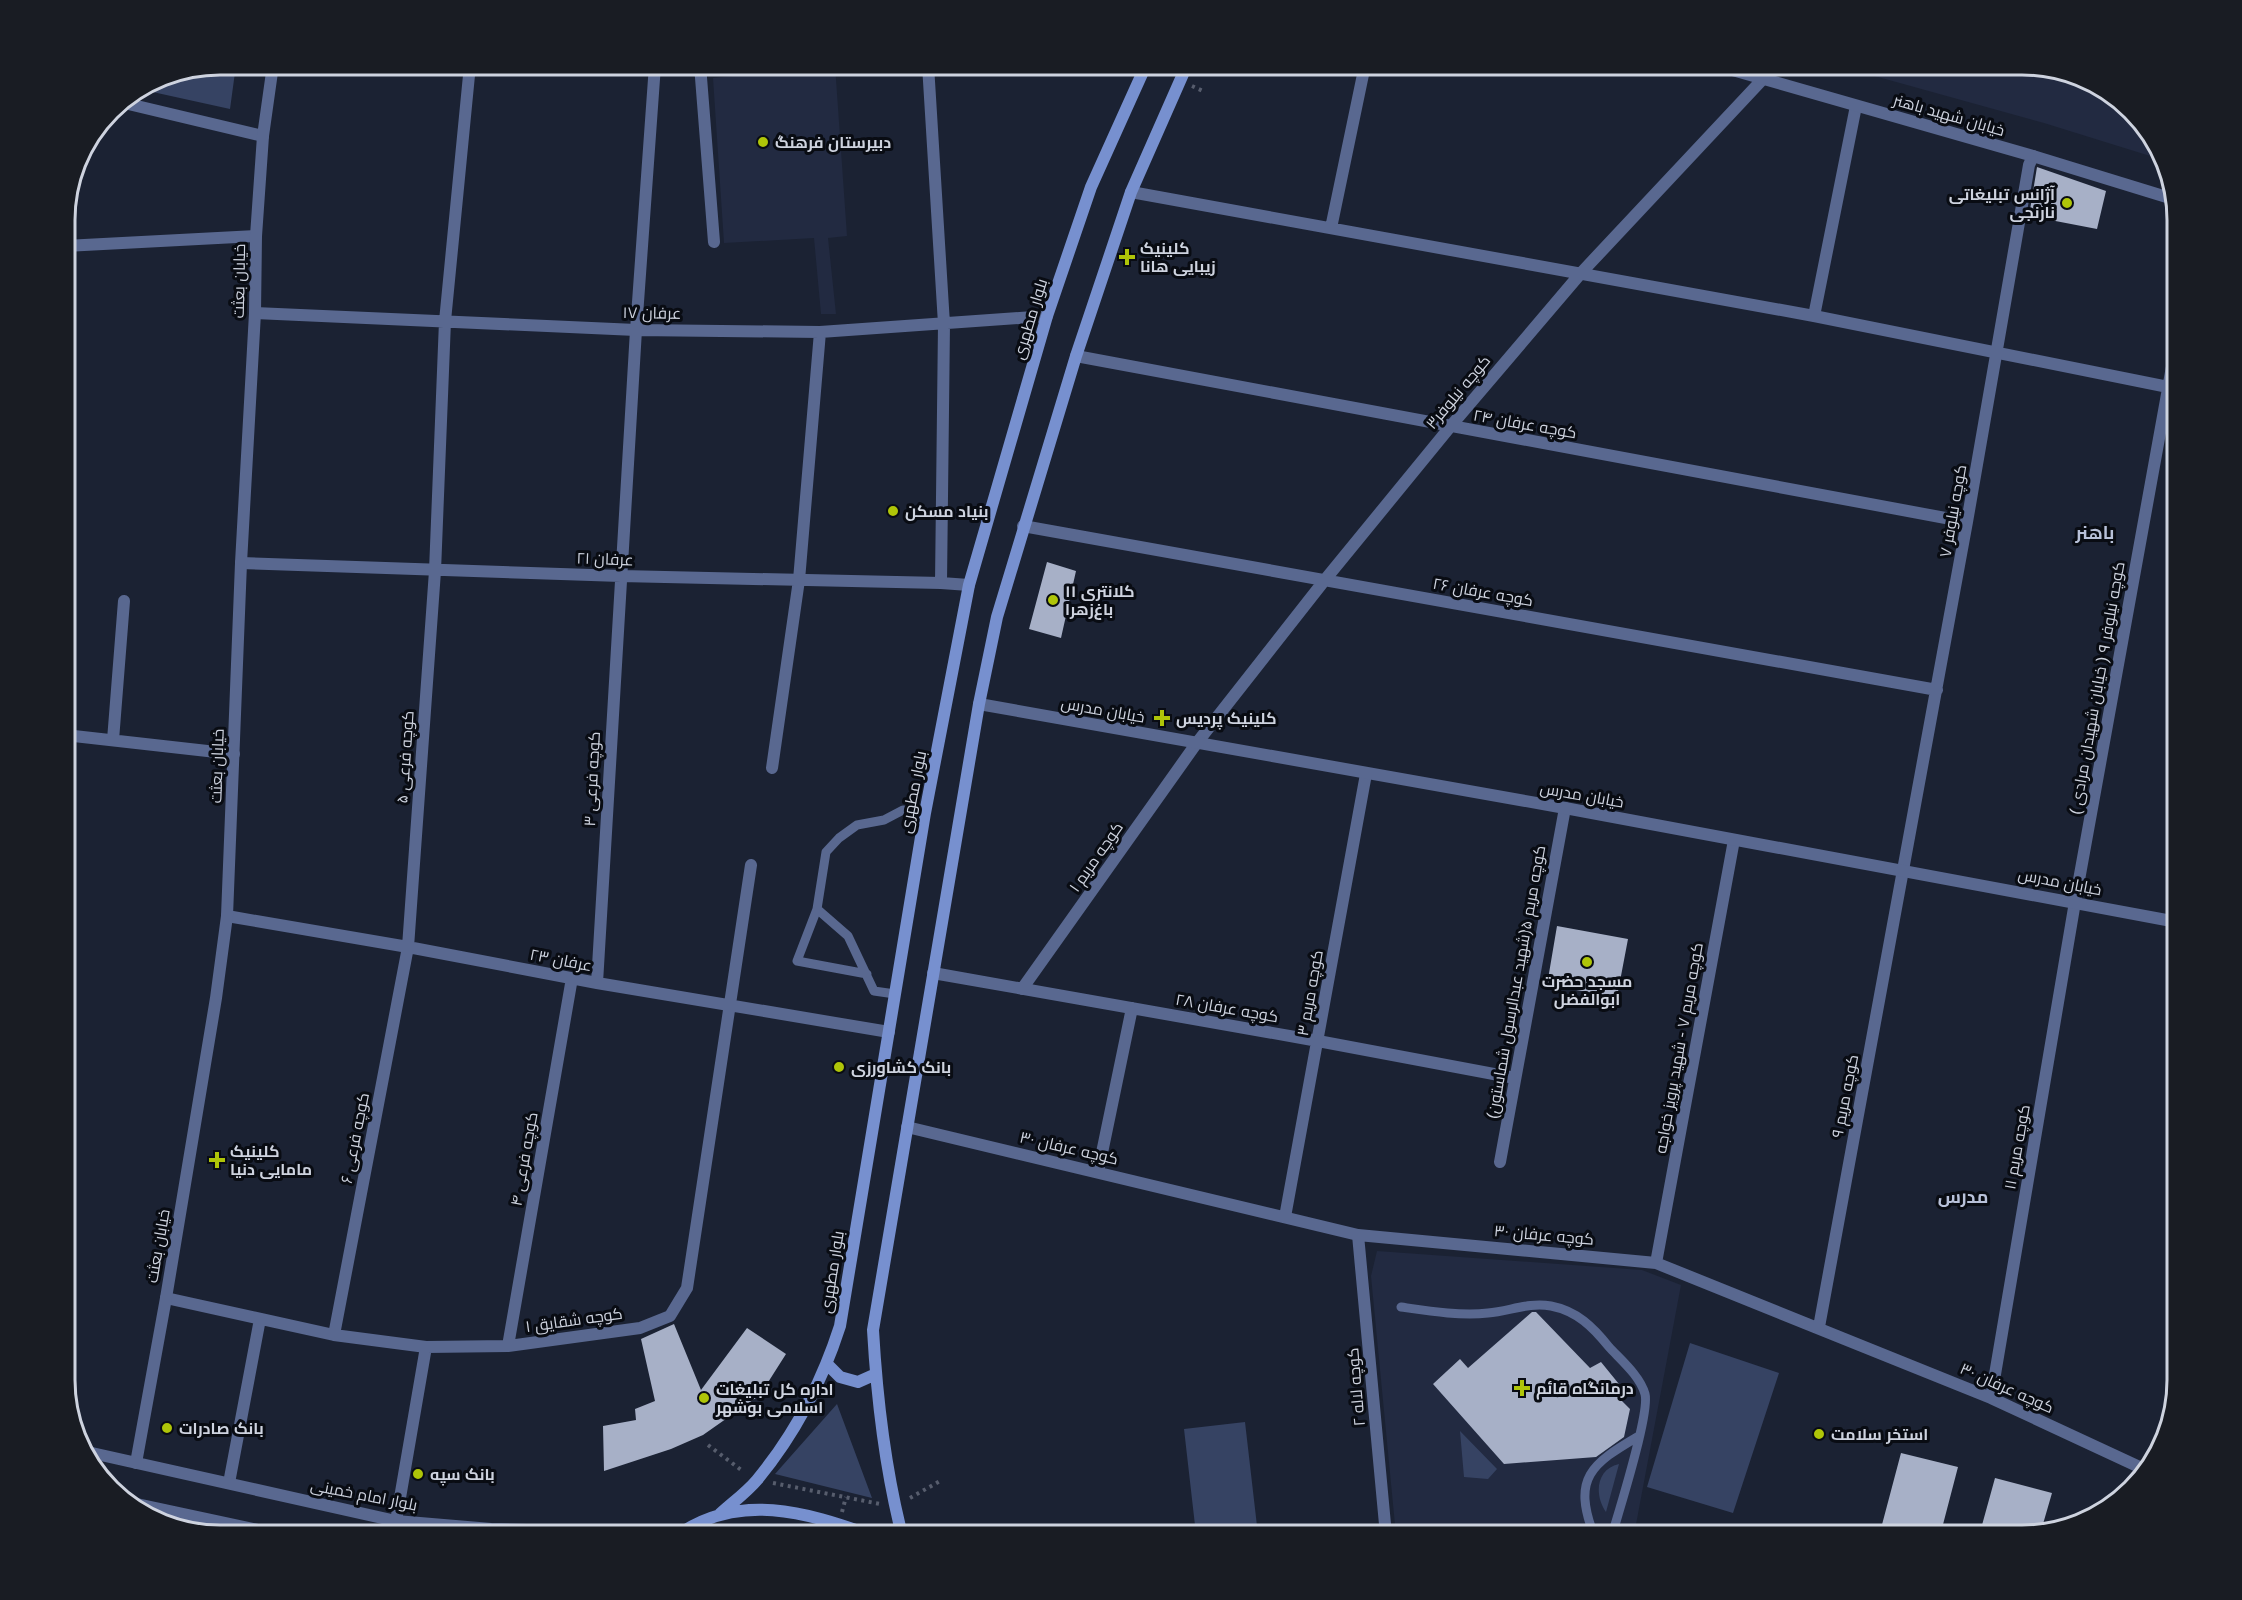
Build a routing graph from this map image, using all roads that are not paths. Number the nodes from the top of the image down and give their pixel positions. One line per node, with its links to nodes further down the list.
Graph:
1 (272, 75): 14 (street, خیابان بعثت)
2 (469, 75): 26 (street)
3 (654, 75): 28 (street)
4 (702, 75): 20 (street)
5 (929, 75): 27 (street)
6 (1141, 75): 24 (main road, بلوار مطهری)
7 (1182, 75): 16 (main road)
8 (1363, 75): 18 (street)
9 (1751, 75): 11 (street, خیابان شهید باهنر)
10 (1767, 75): 11 (street, کوچه نیلوفر۳)
11 (1764, 79): 13 (street, خیابان شهید باهنر); 22 (street, کوچه نیلوفر۳)
12 (132, 105): 14 (street)
13 (1856, 106): 15 (street, خیابان شهید باهنر); 25 (street)
14 (264, 136): 19 (street, خیابان بعثت)
15 (2033, 156): 17 (street, خیابان شهید باهنر); 30 (street, کوچه نیلوفر ۷)
16 (1131, 192): 18 (street); 31 (main road)
17 (2165, 197)
18 (1331, 228): 22 (street)
19 (256, 236): 21 (street); 23 (street, خیابان بعثت)
20 (714, 242)
21 (75, 245)
22 (1581, 273): 25 (street); 34 (street, کوچه نیلوفر۳)
23 (255, 313): 26 (street, عرفان ۱۷); 37 (street, خیابان بعثت)
24 (1047, 316): 27 (street, عرفان ۱۷); 43 (main road, بلوار مطهری)
25 (1814, 316): 30 (street)
26 (445, 321): 28 (street, عرفان ۱۷); 38 (street)
27 (944, 324): 29 (street, عرفان ۱۷); 42 (street)
28 (636, 330): 29 (street, عرفان ۱۷); 39 (street)
29 (820, 332): 40 (street)
30 (1998, 351): 32 (street); 35 (street, کوچه نیلوفر ۷)
31 (1076, 356): 34 (street, کوچه عرفان ۲۴); 36 (main road)
32 (2167, 387)
33 (2167, 393): 58 (street, کوچه نیلوفر ۹ ( خیابان شهیدان مرادی ))
34 (1450, 427): 35 (street, کوچه عرفان ۲۴); 41 (street, کوچه نیلوفر۳)
35 (1967, 522): 45 (street, کوچه نیلوفر ۷)
36 (1023, 526): 41 (street, کوچه عرفان ۲۶); 46 (main road)
37 (241, 563): 38 (street, عرفان ۲۱); 50 (street, خیابان بعثت)
38 (435, 571): 39 (street, عرفان ۲۱); 62 (street, کوچه فرعی ۵)
39 (621, 576): 40 (street, عرفان ۲۱); 66 (street, کوچه فرعی ۳)
40 (799, 579): 42 (street, عرفان ۲۱); 51 (street)
41 (1324, 581): 45 (street, کوچه عرفان ۲۶); 49 (street, کوچه نیلوفر۳)
42 (941, 583): 43 (street, عرفان ۲۱)
43 (969, 585): 54 (main road, بلوار مطهری)
44 (124, 601): 48 (street)
45 (1937, 690): 57 (street, کوچه نیلوفر ۷)
46 (979, 705): 49 (street, خیابان مدرس); 63 (main road)
47 (75, 736): 48 (street)
48 (112, 740): 50 (street)
49 (1196, 744): 52 (street, خیابان مدرس); 67 (street, کوچه مریم ۱)
50 (234, 754): 60 (street, خیابان بعثت)
51 (772, 768)
52 (1366, 774): 53 (street, خیابان مدرس); 72 (street, کوچه مریم ۳)
53 (1565, 808): 55 (street, خیابان مدرس); 73 (street, کوچه مریم ۵(شهید عبدالرسول شماستون))
54 (926, 813): 59 (lane); 68 (main road, بلوار مطهری)
55 (1734, 840): 57 (street, خیابان مدرس); 79 (street, کوچه مریم ۷ - شهید پرویز خواجه)
56 (751, 865): 69 (street, کوچه شقایق ۱)
57 (1904, 871): 58 (street, خیابان مدرس); 83 (street, کوچه مریم ۹)
58 (2075, 902): 61 (street, خیابان مدرس); 89 (street, کوچه مریم ۱۱)
59 (817, 909): 64 (lane); 64 (lane)
60 (228, 916): 62 (street, عرفان ۲۳); 80 (street, خیابان بعثت)
61 (2167, 920)
62 (408, 947): 65 (street, عرفان ۲۳); 84 (street, کوچه فرعی ۶)
63 (933, 973): 67 (street, کوچه عرفان ۲۸); 74 (main road)
64 (867, 974): 68 (lane)
65 (572, 978): 66 (street, عرفان ۲۳); 85 (street, کوچه فرعی ۴)
66 (597, 984): 69 (street, عرفان ۲۳)
67 (1022, 989): 70 (street, کوچه عرفان ۲۸)
68 (895, 994): 71 (main road, بلوار مطهری)
69 (730, 1005): 71 (street, عرفان ۲۳); 85 (street, کوچه شقایق ۱)
70 (1132, 1008): 72 (street, کوچه عرفان ۲۸); 76 (street)
71 (889, 1032): 87 (main road, بلوار مطهری)
72 (1318, 1041): 73 (street, کوچه عرفان ۲۸); 77 (street, کوچه مریم ۳)
73 (1515, 1078): 75 (street, کوچه مریم ۵(شهید عبدالرسول شماستون))
74 (907, 1127): 76 (street, کوچه عرفان ۳۰); 88 (main road)
75 (1500, 1162)
76 (1098, 1172): 77 (street, کوچه عرفان ۳۰)
77 (1285, 1217): 78 (street, کوچه عرفان ۳۰)
78 (1358, 1234): 79 (street, کوچه عرفان ۳۰); 103 (street, کوچه لاله ۲)
79 (1656, 1263): 83 (street, کوچه عرفان ۳۰)
80 (166, 1299): 82 (street, کوچه شقایق ۱); 92 (street, خیابان بعثت)
81 (1401, 1307): 90 (lane)
82 (260, 1319): 84 (street, کوچه شقایق ۱); 94 (street)
83 (1819, 1327): 89 (street, کوچه عرفان ۳۰)
84 (334, 1335): 86 (street, کوچه شقایق ۱)
85 (508, 1346): 86 (street, کوچه شقایق ۱)
86 (426, 1347): 97 (street)
87 (827, 1365): 88 (main road); 96 (main road, بلوار مطهری)
88 (876, 1374): 102 (main road)
89 (1991, 1398): 93 (street, کوچه عرفان ۳۰)
90 (1639, 1436): 104 (lane); 105 (lane)
91 (95, 1454): 92 (street, بلوار امام خمینی)
92 (136, 1463): 94 (street, بلوار امام خمینی)
93 (2138, 1466)
94 (229, 1483): 97 (street, بلوار امام خمینی)
95 (148, 1507): 98 (street)
96 (720, 1514): 100 (main road); 101 (main road)
97 (396, 1521): 99 (street, بلوار امام خمینی)
98 (231, 1525)
99 (431, 1525)
100 (699, 1525)
101 (839, 1525)
102 (899, 1525)
103 (1385, 1525)
104 (1591, 1525)
105 (1615, 1525)

